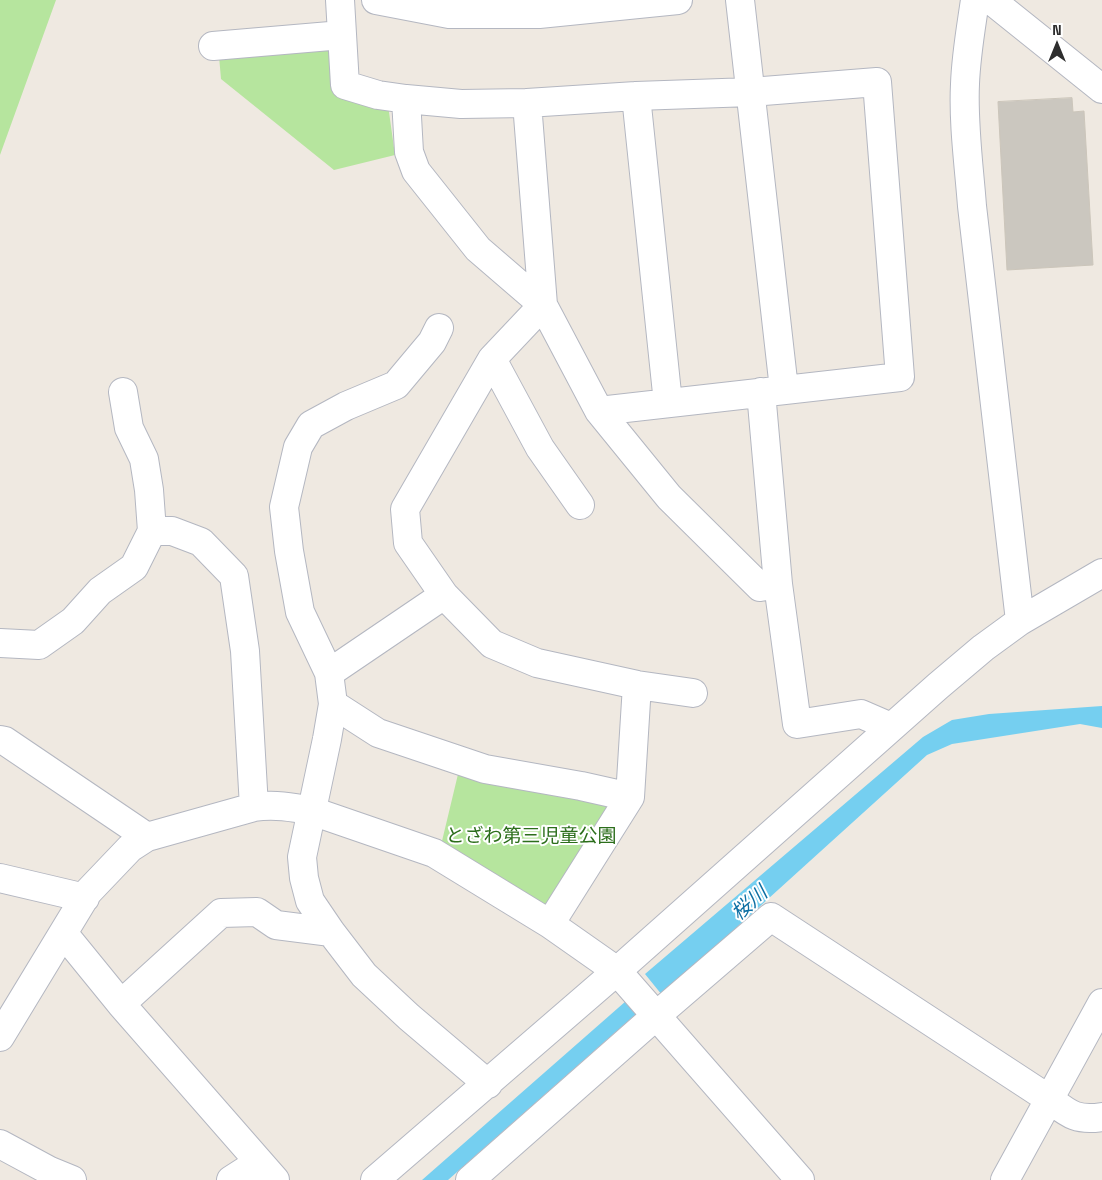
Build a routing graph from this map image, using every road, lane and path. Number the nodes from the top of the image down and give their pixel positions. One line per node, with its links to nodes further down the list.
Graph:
1 (340, 0): 7 (street)
2 (376, 0): 3 (street)
3 (678, 0)
4 (740, 0): 10 (street)
5 (975, 0): 26 (street)
6 (991, 0): 9 (street)
7 (342, 35): 8 (street); 12 (street)
8 (213, 46)
9 (1102, 89)
10 (751, 92): 11 (street); 17 (street); 17 (street)
11 (636, 96): 13 (street); 19 (street)
12 (406, 99): 13 (street); 14 (street)
13 (527, 103): 14 (street)
14 (544, 305): 16 (street); 20 (street)
15 (439, 328): 28 (street)
16 (492, 360): 21 (street); 25 (street)
17 (773, 390): 19 (street); 24 (street)
18 (124, 392): 22 (street)
19 (668, 403): 20 (street)
20 (599, 411): 24 (street)
21 (580, 506)
22 (152, 531): 27 (street); 35 (street)
23 (1102, 573): 26 (street)
24 (778, 584): 32 (street)
25 (444, 595): 28 (street); 29 (street)
26 (1020, 621): 32 (street)
27 (0, 643)
28 (329, 673): 31 (street)
29 (637, 684): 30 (street); 34 (street)
30 (693, 693)
31 (334, 704): 34 (street); 36 (street)
32 (891, 728): 43 (street)
33 (0, 740): 37 (street)
34 (630, 797): 40 (street)
35 (254, 807): 36 (street); 37 (street)
36 (312, 811): 40 (street); 41 (street)
37 (147, 837): 39 (street)
38 (0, 878): 39 (street)
39 (84, 898): 42 (street)
40 (550, 924): 43 (street)
41 (331, 932): 45 (street); 48 (street)
42 (64, 934): 45 (street); 47 (street)
43 (622, 976): 46 (street); 48 (street)
44 (1102, 1003): 49 (street)
45 (122, 1004): 52 (street)
46 (653, 1012): 49 (street); 56 (street); 57 (street)
47 (0, 1037)
48 (488, 1084): 55 (street)
49 (1049, 1099): 50 (street); 58 (street)
50 (1102, 1117)
51 (0, 1144): 53 (street)
52 (267, 1171): 54 (street)
53 (72, 1180)
54 (231, 1180)
55 (375, 1180)
56 (470, 1180)
57 (800, 1180)
58 (1005, 1180)

